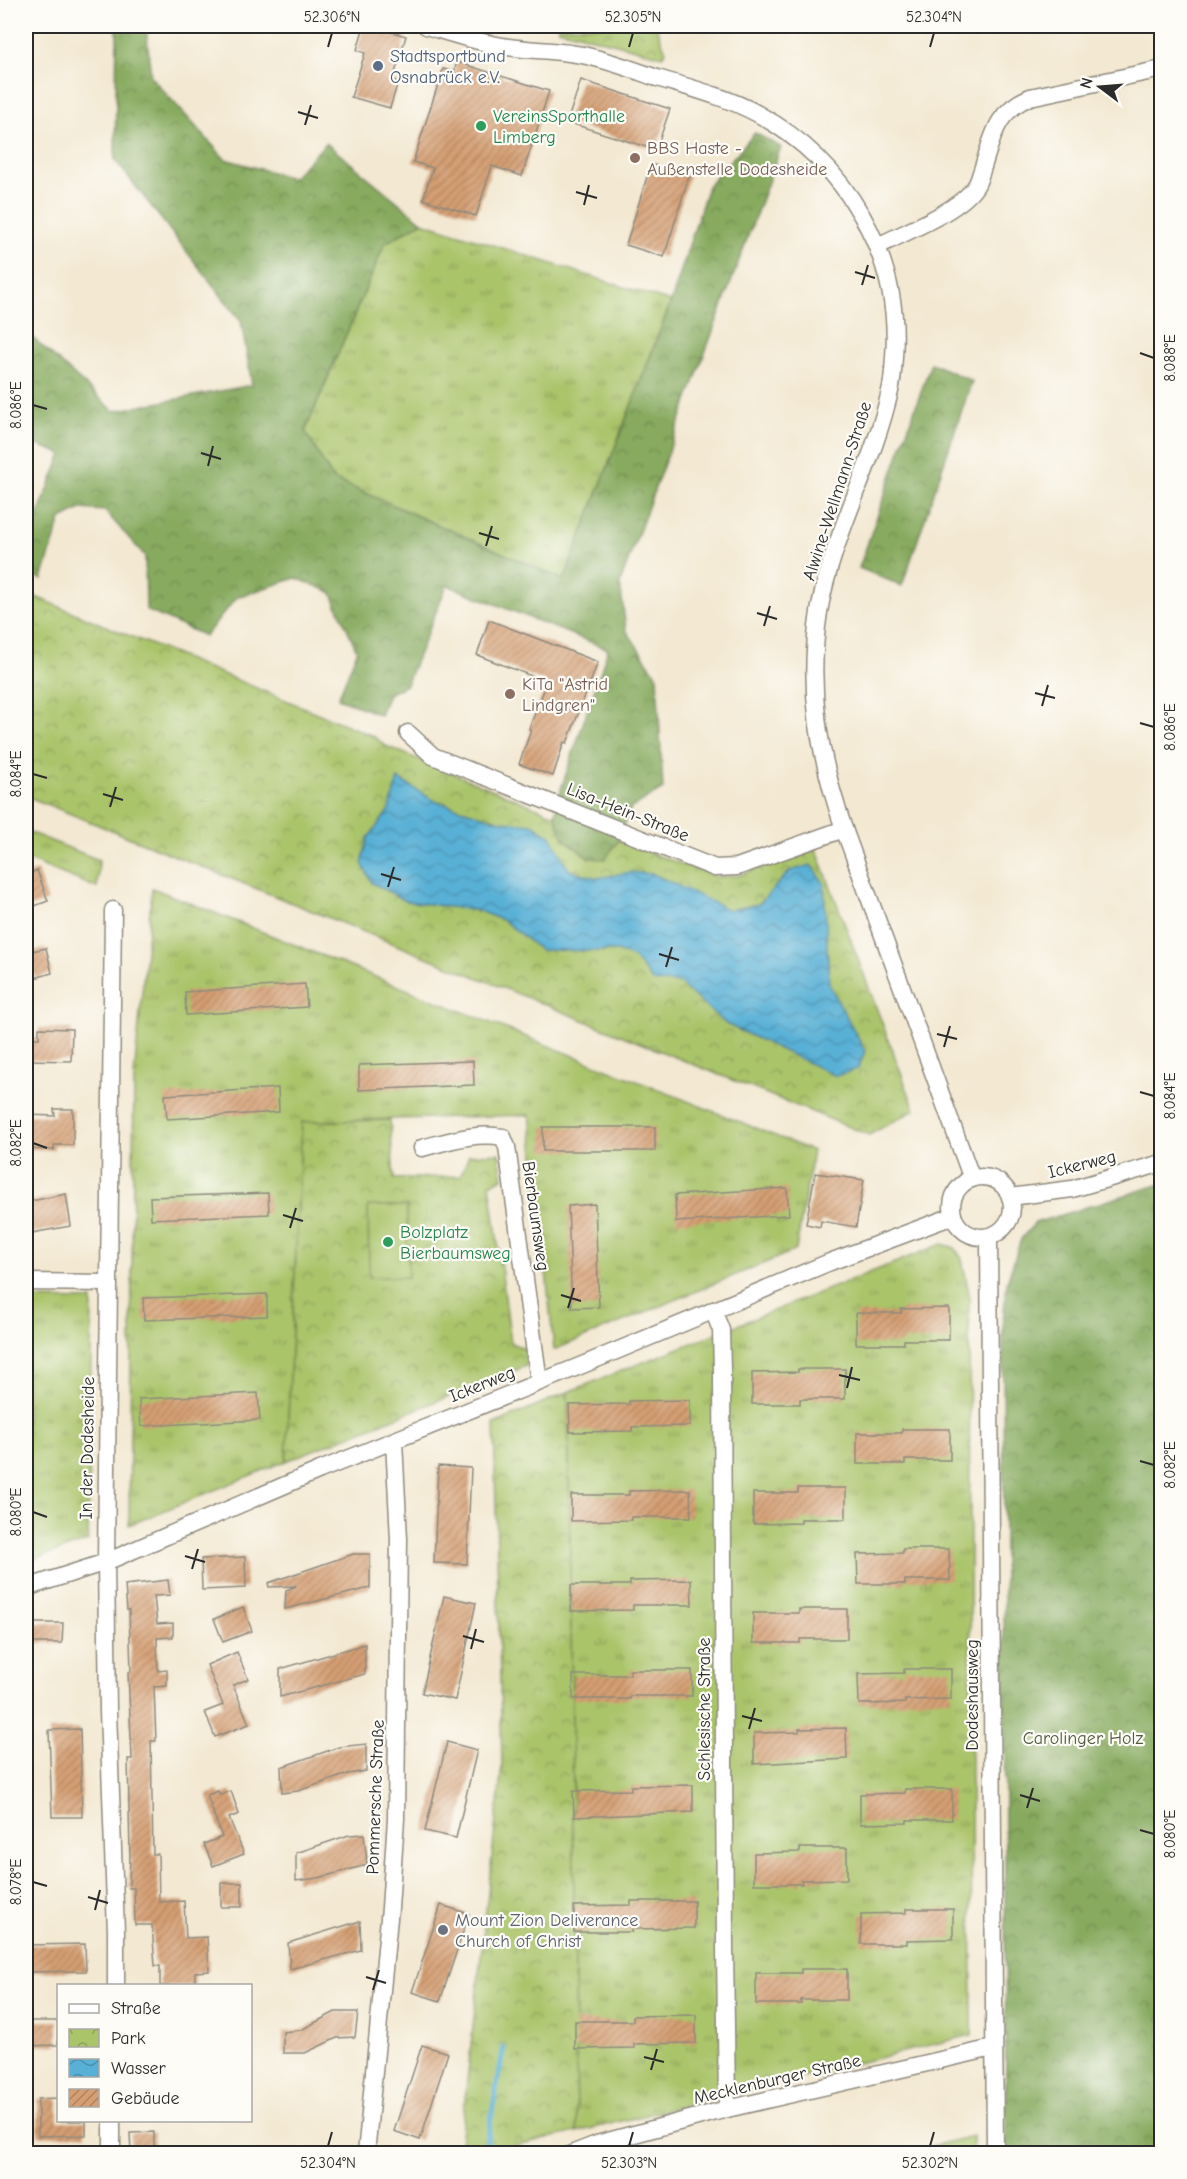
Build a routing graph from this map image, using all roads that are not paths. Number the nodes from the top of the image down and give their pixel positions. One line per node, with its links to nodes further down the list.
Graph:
1 (426, 26): 3 (street, Alwine-Wellmann-Straße)
2 (1161, 69): 3 (street)
3 (878, 246): 5 (street, Alwine-Wellmann-Straße)
4 (408, 733): 5 (street, Lisa-Hein-Straße)
5 (844, 829): 9 (street, Alwine-Wellmann-Straße)
6 (113, 910): 14 (street, In der Dodesheide)
7 (422, 1148): 16 (street, Bierbaumsweg)
8 (1161, 1163): 10 (street, Ickerweg)
9 (972, 1179): 10 (street); 11 (street)
10 (1010, 1197): 12 (street)
11 (953, 1216): 12 (street); 15 (street, Ickerweg)
12 (989, 1236): 21 (street, Dodeshausweg)
13 (26, 1282): 14 (street)
14 (108, 1283): 18 (street, In der Dodesheide)
15 (713, 1310): 16 (street, Ickerweg); 22 (street, Schlesische Straße)
16 (539, 1382): 17 (street, Ickerweg)
17 (394, 1441): 18 (street, Ickerweg); 25 (street, Pommersche Straße)
18 (106, 1562): 19 (street, Ickerweg); 20 (street, In der Dodesheide)
19 (26, 1588)
20 (116, 1984)
21 (993, 2048): 22 (street, Mecklenburger Straße); 27 (street, Dodeshausweg)
22 (727, 2109): 26 (street, Mecklenburger Straße)
23 (112, 2122): 24 (street)
24 (112, 2154)
25 (366, 2154)
26 (571, 2154)
27 (995, 2154)

